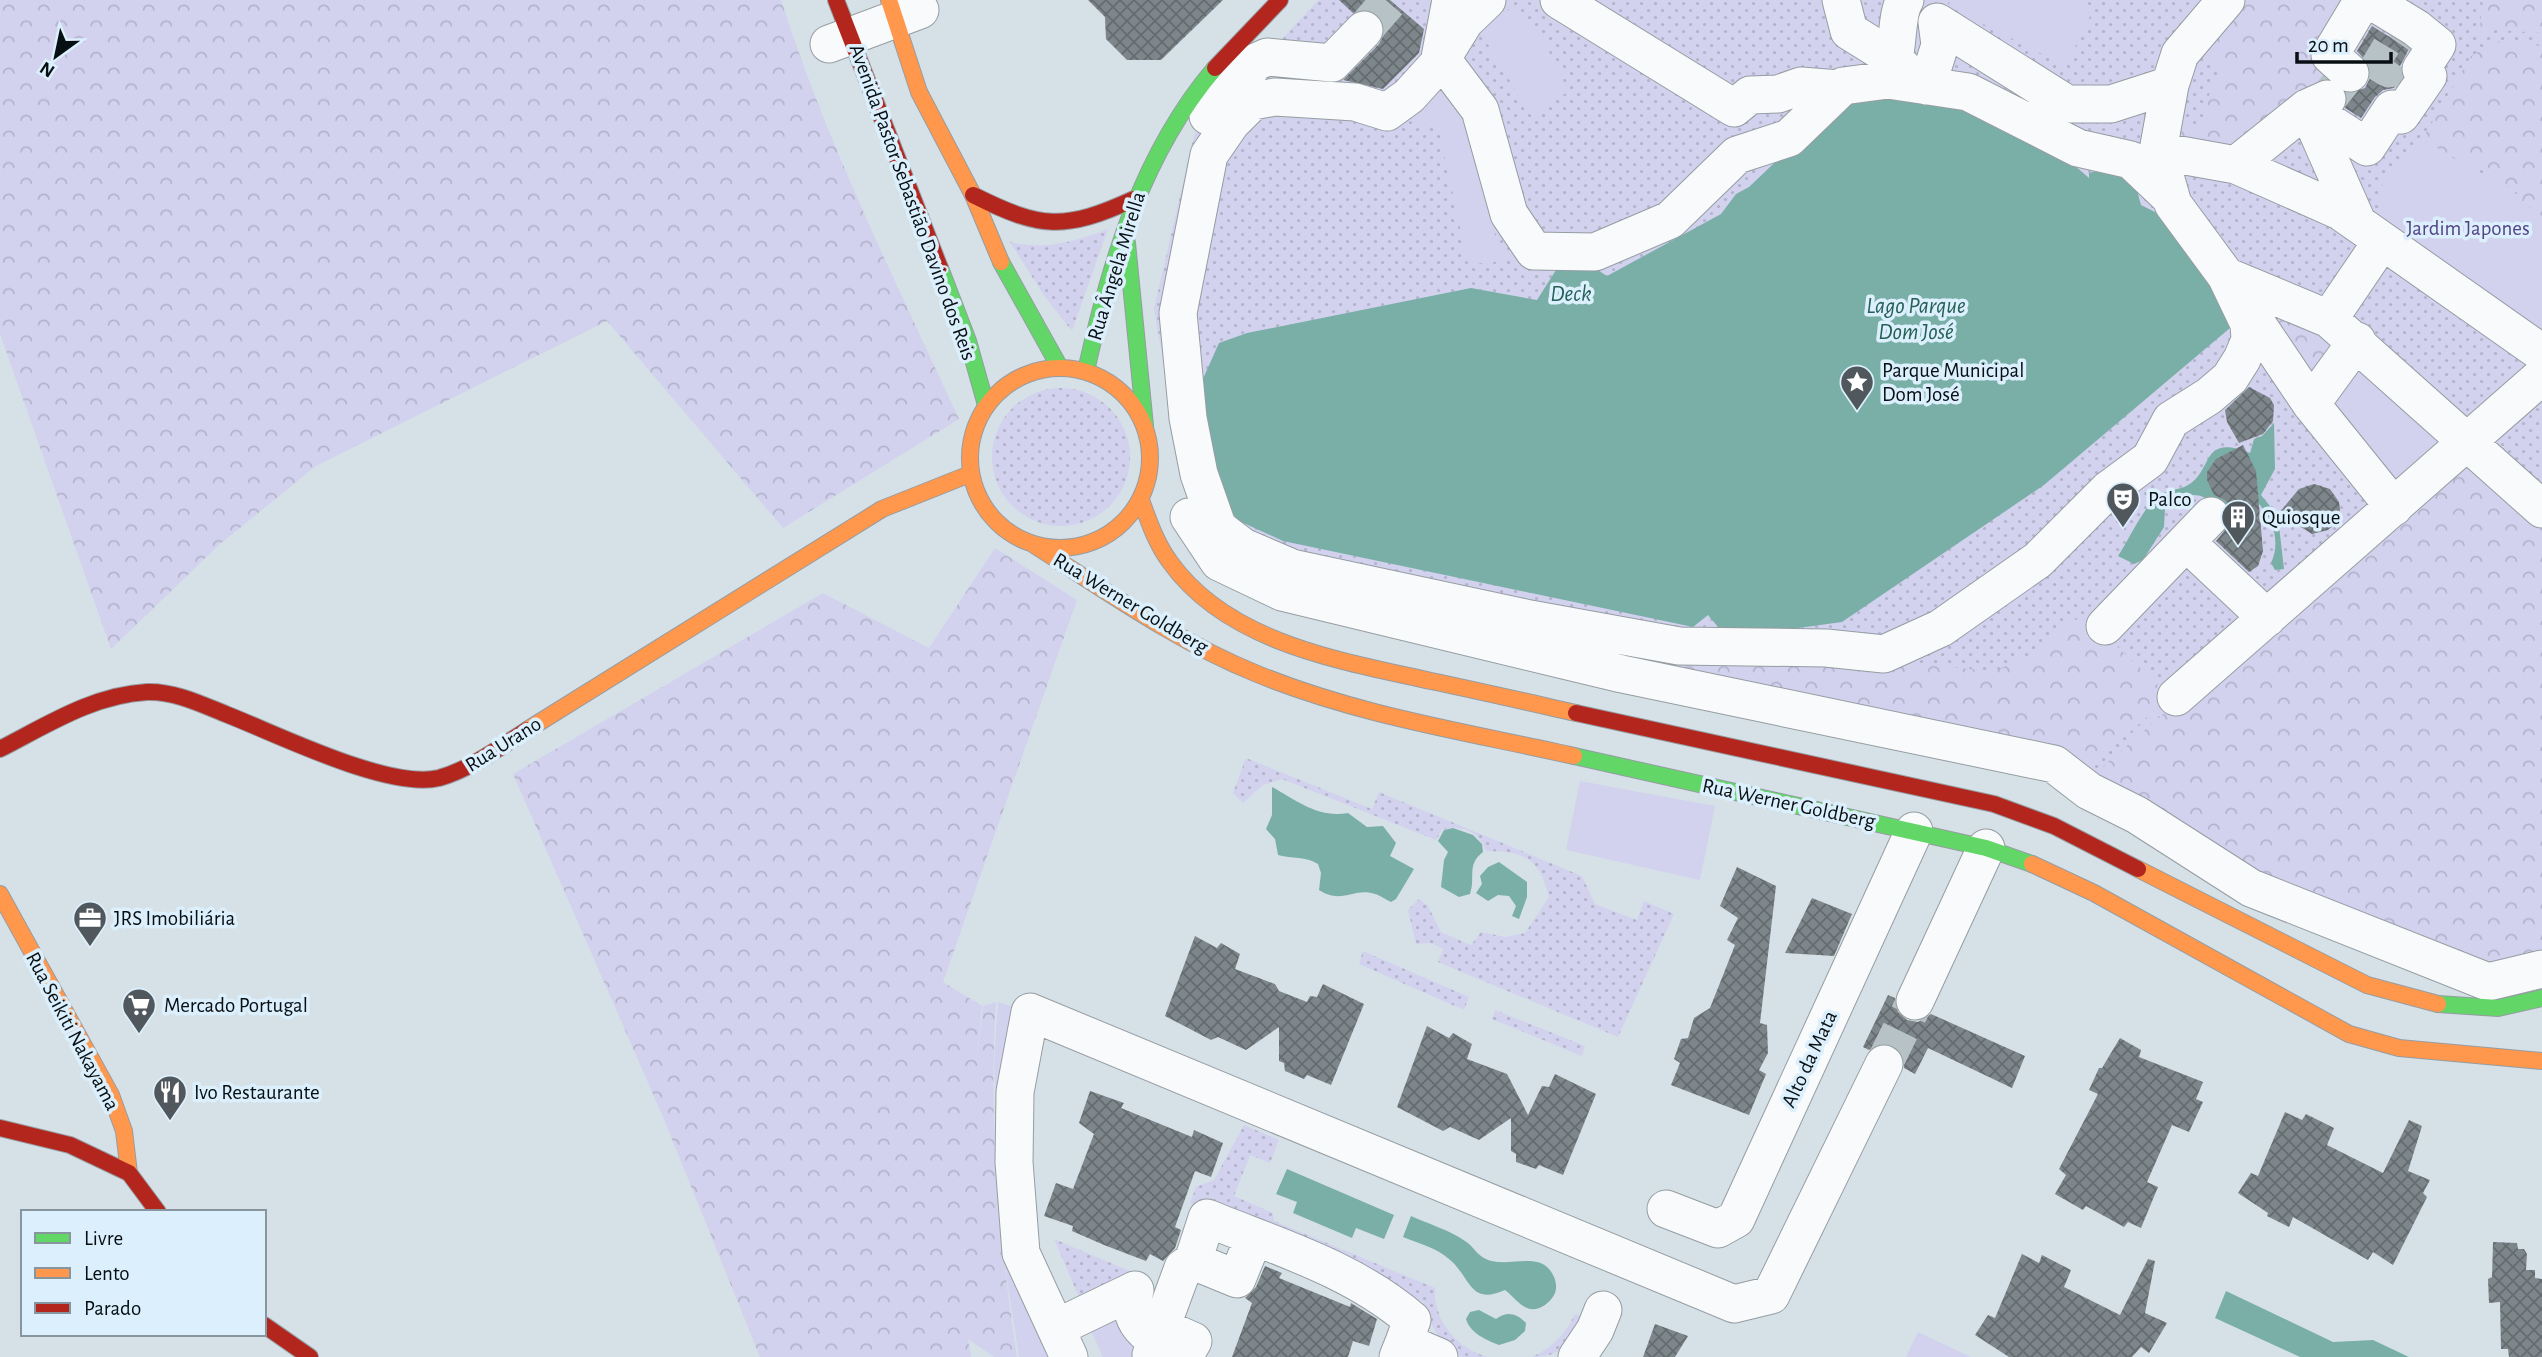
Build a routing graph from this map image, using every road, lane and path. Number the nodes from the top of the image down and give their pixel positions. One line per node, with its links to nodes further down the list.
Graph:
1 (836, 0): 15 (main road, Avenida Pastor Sebastião Davino dos Reis)
2 (1280, 0): 29 (main road, Rua Ângela Mirella)
3 (1451, 0): 16 (street)
4 (1487, 0): 16 (street)
5 (1559, 0): 22 (street)
6 (1841, 0): 17 (street)
7 (1905, 0): 17 (street)
8 (2226, 0): 18 (street)
9 (2364, 0): 20 (street)
10 (2370, 0): 13 (street)
11 (901, 10): 15 (street); 27 (main road, Avenida Pastor Sebastião Davino dos Reis)
12 (1941, 11): 17 (street); 21 (street)
13 (2420, 22): 20 (street)
14 (1364, 30): 57 (street)
15 (840, 40): 40 (main road, Avenida Pastor Sebastião Davino dos Reis)
16 (1439, 63): 25 (street); 32 (street)
17 (1913, 76): 19 (street); 23 (street)
18 (2170, 85): 21 (street); 24 (street)
19 (1839, 89): 22 (street); 25 (street)
20 (2328, 94): 26 (street); 31 (street)
21 (2067, 104): 23 (street)
22 (1734, 108): 25 (street)
23 (2020, 116): 28 (street)
24 (2158, 151): 26 (street); 28 (street)
25 (1737, 155)
26 (2236, 165): 31 (street)
27 (973, 195): 29 (main road); 36 (main road, Avenida Pastor Sebastião Davino dos Reis)
28 (2170, 197): 32 (street)
29 (1134, 199): 30 (main road, Rua Ângela Mirella)
30 (1125, 227): 37 (main road, Rua Ângela Mirella); 41 (main road)
31 (2370, 233): 33 (street); 35 (street)
32 (2226, 276): 33 (street); 39 (street)
33 (2329, 318): 34 (street)
34 (2357, 341): 39 (street); 42 (street)
35 (2542, 353)
36 (1059, 366): 37 (main road); 40 (main road)
37 (1086, 371): 41 (main road)
38 (2542, 376): 42 (street)
39 (2311, 404): 45 (street)
40 (986, 405): 43 (main road)
41 (1145, 426): 44 (main road)
42 (2469, 441): 45 (street); 46 (street)
43 (970, 474): 49 (main road); 53 (main road, Rua Urano)
44 (1141, 500): 49 (main road); 58 (main road, Rua Werner Goldberg)
45 (2394, 507): 50 (street)
46 (2542, 509)
47 (2211, 516): 48 (street)
48 (2186, 542): 50 (street); 51 (street)
49 (1034, 545): 54 (main road, Rua Werner Goldberg)
50 (2267, 618): 52 (street)
51 (2105, 626)
52 (2176, 697)
53 (0, 749)
54 (1914, 831): 55 (main road, Rua Werner Goldberg); 64 (street, Alto da Mata)
55 (1986, 848): 59 (street); 60 (main road, Rua Werner Goldberg)
56 (0, 894): 63 (main road, Rua Seikiti Nakayama)
57 (2542, 969)
58 (2542, 998)
59 (1915, 1001)
60 (2542, 1061)
61 (1884, 1064): 67 (street)
62 (0, 1128): 63 (main road)
63 (129, 1173): 65 (main road)
64 (1666, 1209)
65 (157, 1210)
66 (1603, 1310): 71 (street)
67 (1063, 1342): 68 (street)
68 (1164, 1345): 69 (street)
69 (1401, 1350): 70 (street)
70 (1439, 1357)
71 (1577, 1357)

